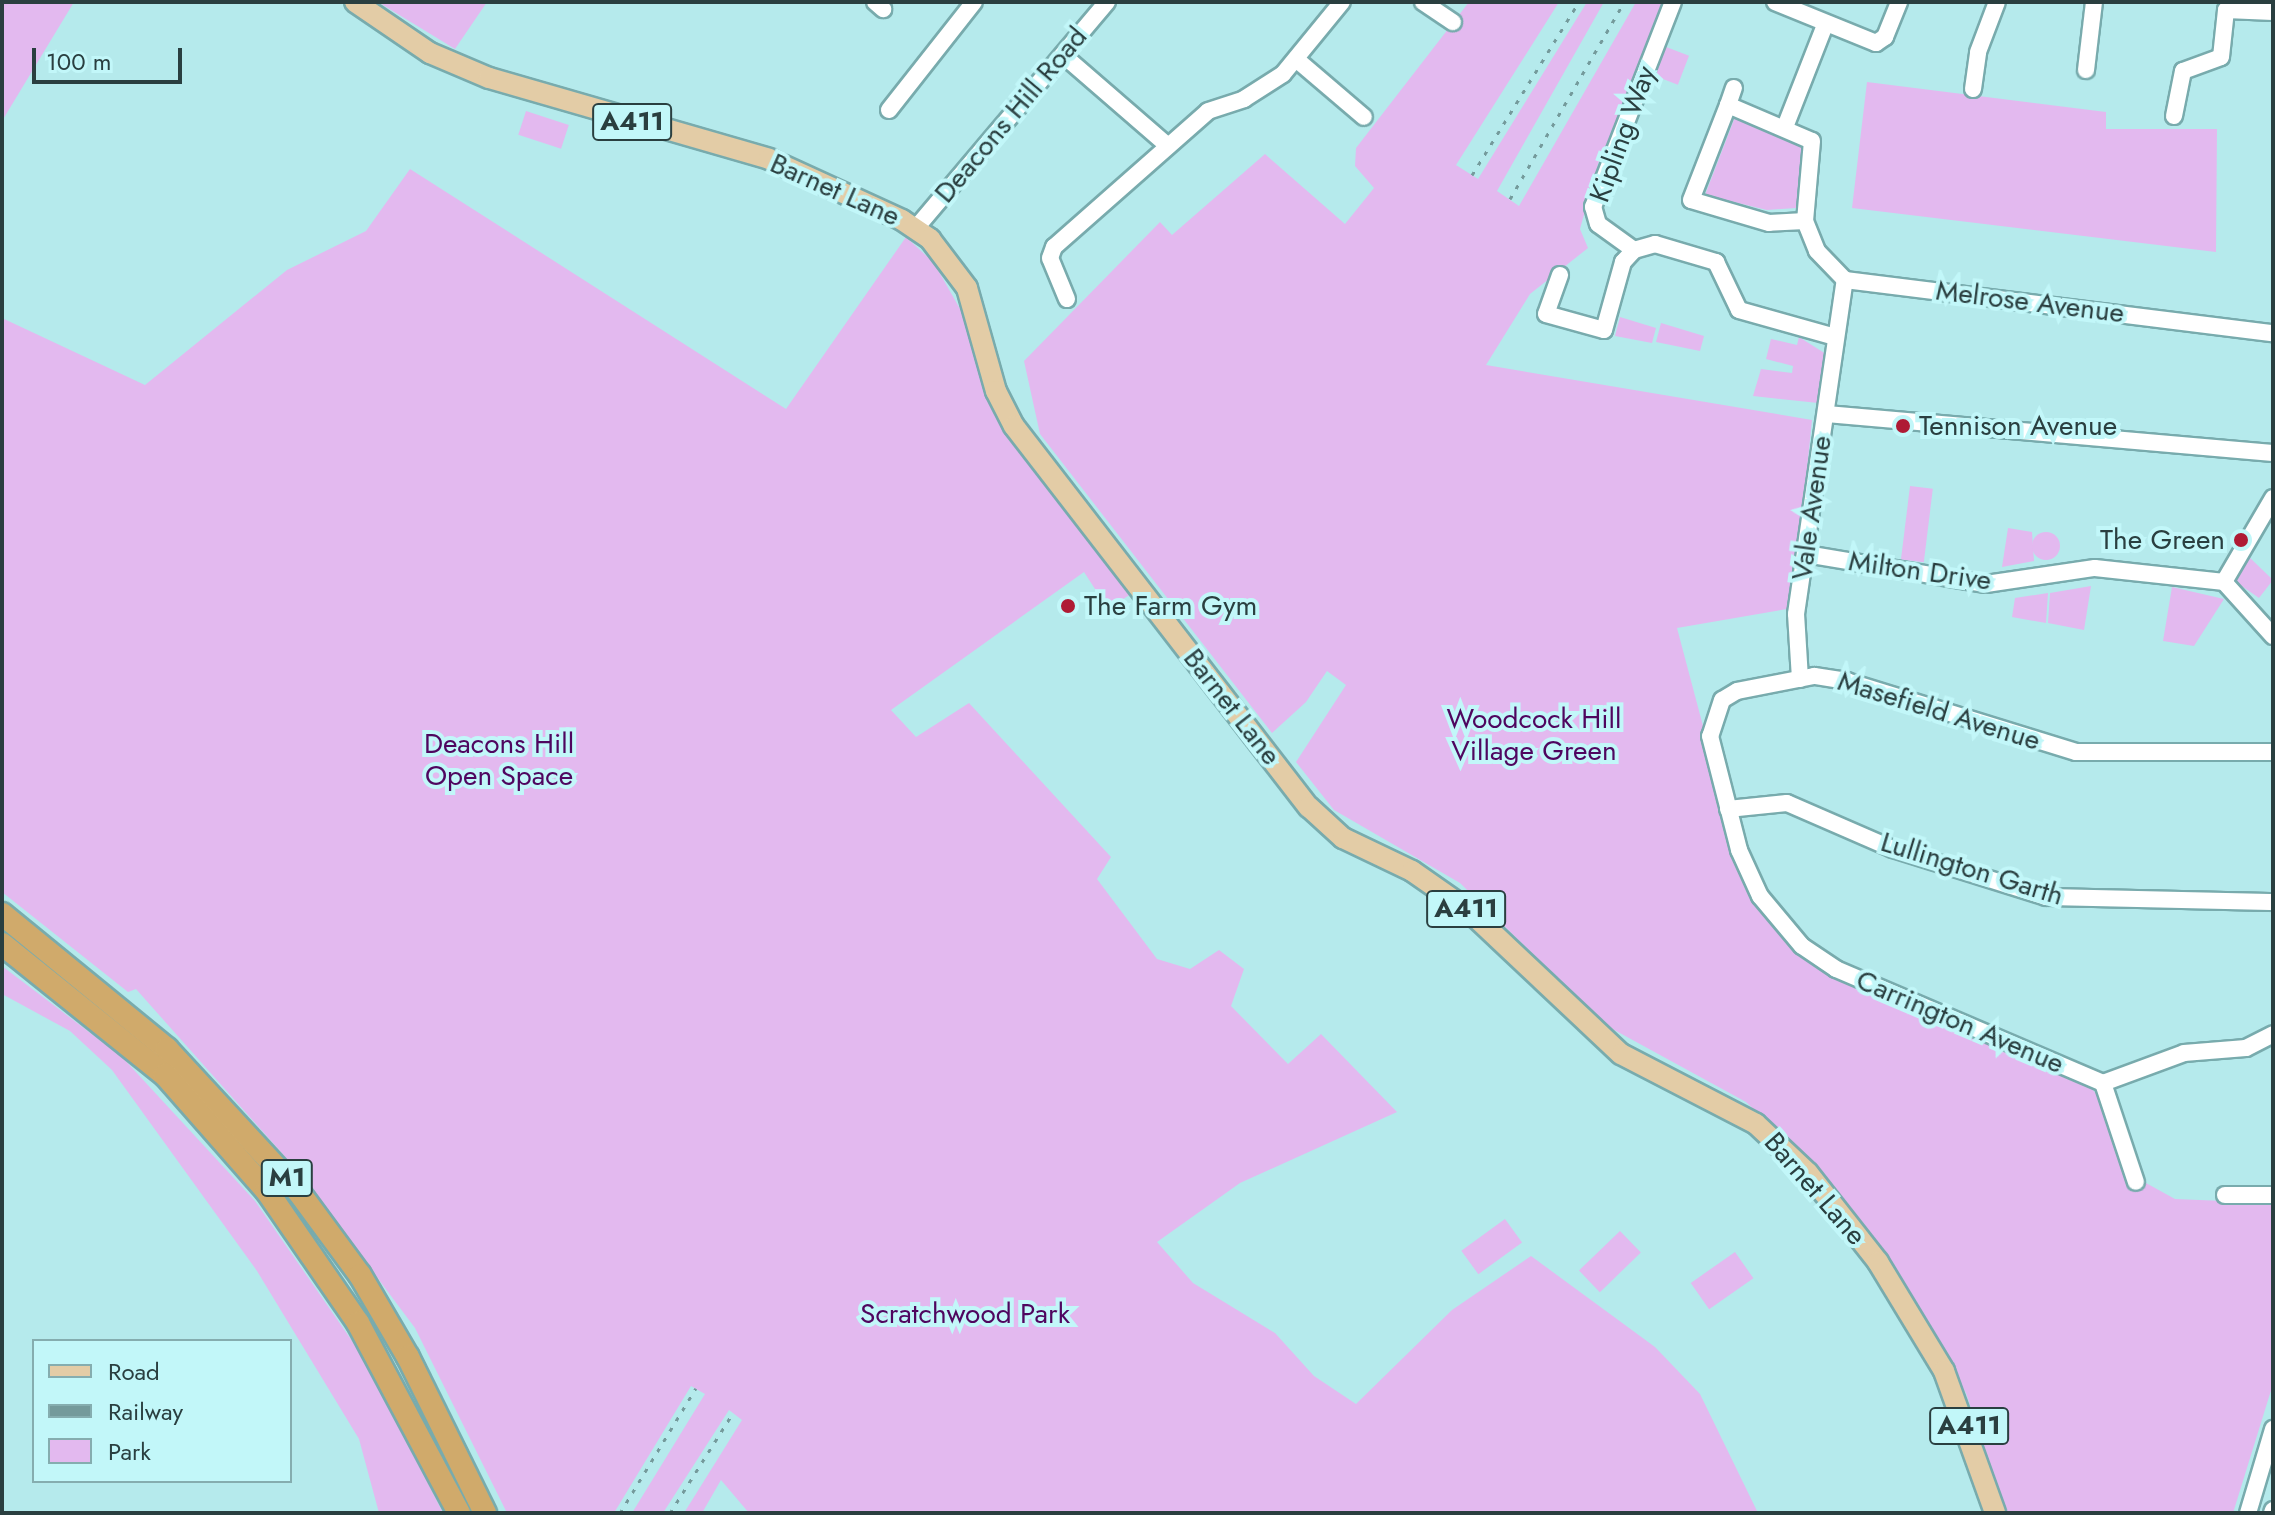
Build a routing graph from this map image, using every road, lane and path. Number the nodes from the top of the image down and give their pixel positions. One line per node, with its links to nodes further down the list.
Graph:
1 (355, 2): 27 (main road, Barnet Lane / A411)
2 (974, 2): 21 (street)
3 (1082, 2): 11 (street)
4 (1342, 2): 16 (street)
5 (1423, 2): 13 (street)
6 (1673, 2): 28 (street, Kipling Way)
7 (1775, 2): 14 (street)
8 (1899, 2): 14 (street)
9 (1997, 2): 19 (street)
10 (2094, 2): 17 (street)
11 (1102, 8): 15 (street, Deacons Hill Road)
12 (2273, 12): 22 (street)
13 (1453, 22)
14 (1825, 25): 24 (street)
15 (1063, 55): 25 (street); 27 (street, Deacons Hill Road)
16 (1296, 59): 23 (street); 25 (street)
17 (2086, 70)
18 (1734, 88): 20 (street)
19 (1973, 89)
20 (1728, 105): 24 (street); 26 (street)
21 (889, 110)
22 (2174, 116)
23 (1364, 117)
24 (1785, 127): 26 (street)
25 (1168, 146): 31 (street)
26 (1805, 221): 30 (street)
27 (916, 228): 54 (main road, Barnet Lane / A411)
28 (1634, 250): 29 (street); 33 (street)
29 (1560, 275)
30 (1845, 280): 32 (street, Melrose Avenue); 33 (street)
31 (1067, 299)
32 (2273, 333)
33 (1835, 337): 34 (street, Vale Avenue)
34 (1826, 414): 35 (street); 37 (street, Vale Avenue)
35 (2273, 453)
36 (2273, 498): 38 (street)
37 (1806, 554): 38 (street, Milton Drive); 40 (street, Vale Avenue)
38 (2224, 582): 39 (street)
39 (2273, 636)
40 (1800, 679): 41 (street, Masefield Avenue); 42 (street, Masefield Avenue)
41 (2273, 752)
42 (1728, 809): 43 (street, Lullington Garth); 47 (street, Carrington Avenue)
43 (2273, 902)
44 (2, 914): 53 (highway, M1)
45 (2, 944): 52 (highway, M1)
46 (2273, 1034): 47 (street)
47 (2103, 1083): 48 (street)
48 (2136, 1182)
49 (2225, 1195): 50 (street)
50 (2273, 1195)
51 (2273, 1429): 55 (street)
52 (459, 1513)
53 (485, 1513)
54 (1995, 1513)
55 (2248, 1513)

